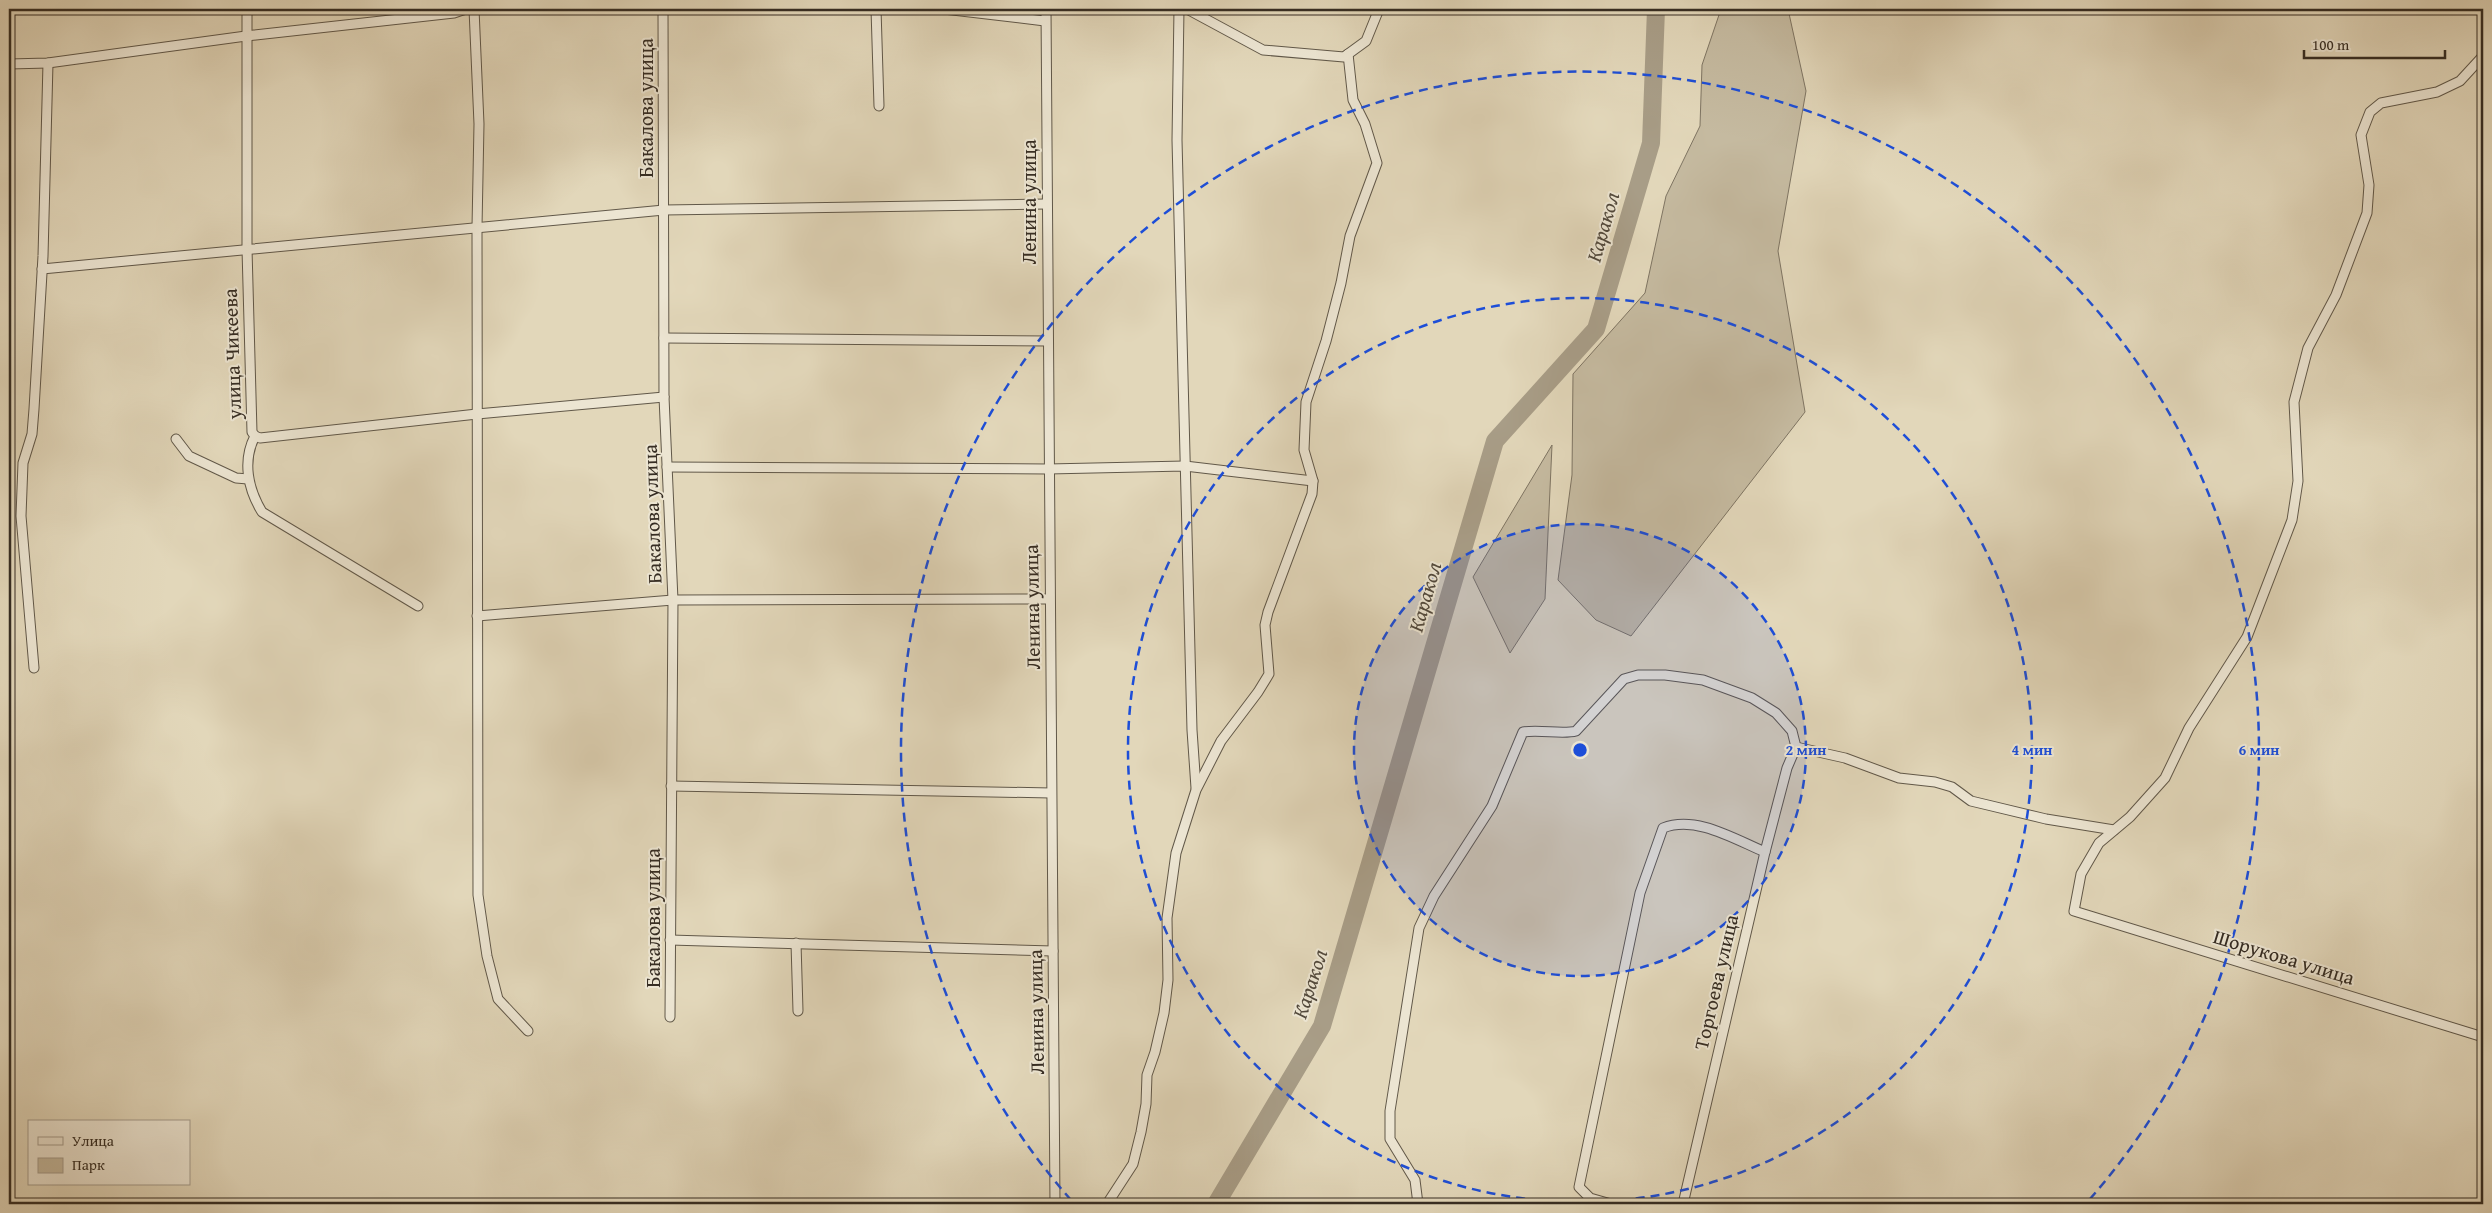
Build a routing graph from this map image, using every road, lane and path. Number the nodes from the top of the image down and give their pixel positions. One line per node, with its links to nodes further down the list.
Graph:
1 (247, 9): 12 (street, улица Чикеева)
2 (466, 9): 12 (street)
3 (474, 9): 20 (street)
4 (663, 9): 19 (street, Бакалова улица)
5 (876, 9): 17 (street)
6 (944, 9): 11 (street)
7 (1046, 9): 11 (street, Ленина улица)
8 (1179, 9): 29 (street)
9 (1187, 9): 13 (street)
10 (1379, 9): 13 (street)
11 (1045, 21): 18 (street, Ленина улица)
12 (246, 36): 15 (street); 21 (street, улица Чикеева)
13 (1348, 54): 33 (street)
14 (2483, 56): 43 (street)
15 (48, 63): 16 (street); 22 (street)
16 (9, 64)
17 (879, 106)
18 (1046, 204): 19 (street); 24 (street, Ленина улица)
19 (664, 210): 20 (street); 23 (street, Бакалова улица)
20 (476, 227): 21 (street); 26 (street)
21 (247, 249): 22 (street); 27 (street, улица Чикеева)
22 (42, 269): 38 (street)
23 (664, 338): 24 (street); 25 (street, Бакалова улица)
24 (1047, 341): 31 (street, Ленина улица)
25 (664, 397): 26 (street, улица Чикеева); 30 (street, Бакалова улица)
26 (477, 414): 27 (street, улица Чикеева); 37 (street)
27 (255, 436): 32 (street)
28 (176, 438): 32 (street)
29 (1185, 466): 31 (street); 33 (street); 41 (street)
30 (667, 467): 31 (street); 35 (street, Бакалова улица)
31 (1048, 469): 34 (street, Ленина улица)
32 (248, 479): 36 (street)
33 (1313, 481): 41 (street)
34 (1049, 599): 35 (street); 42 (street, Ленина улица)
35 (673, 600): 37 (street); 40 (street, Бакалова улица)
36 (418, 606)
37 (477, 616): 50 (street)
38 (34, 668)
39 (1796, 747): 43 (street); 44 (street, Торгоева улица); 54 (street)
40 (672, 786): 42 (street); 45 (street, Бакалова улица)
41 (1196, 790): 53 (street)
42 (1051, 793): 47 (street, Ленина улица)
43 (2114, 830): 51 (street, Шорукова улица)
44 (1765, 852): 55 (street); 56 (street, Торгоева улица)
45 (670, 940): 46 (street); 49 (street, Бакалова улица)
46 (796, 944): 47 (street); 48 (street)
47 (1053, 951): 52 (street, Ленина улица)
48 (798, 1011)
49 (670, 1018)
50 (528, 1031)
51 (2483, 1037)
52 (1055, 1204)
53 (1107, 1204)
54 (1418, 1204)
55 (1611, 1204)
56 (1683, 1204)

